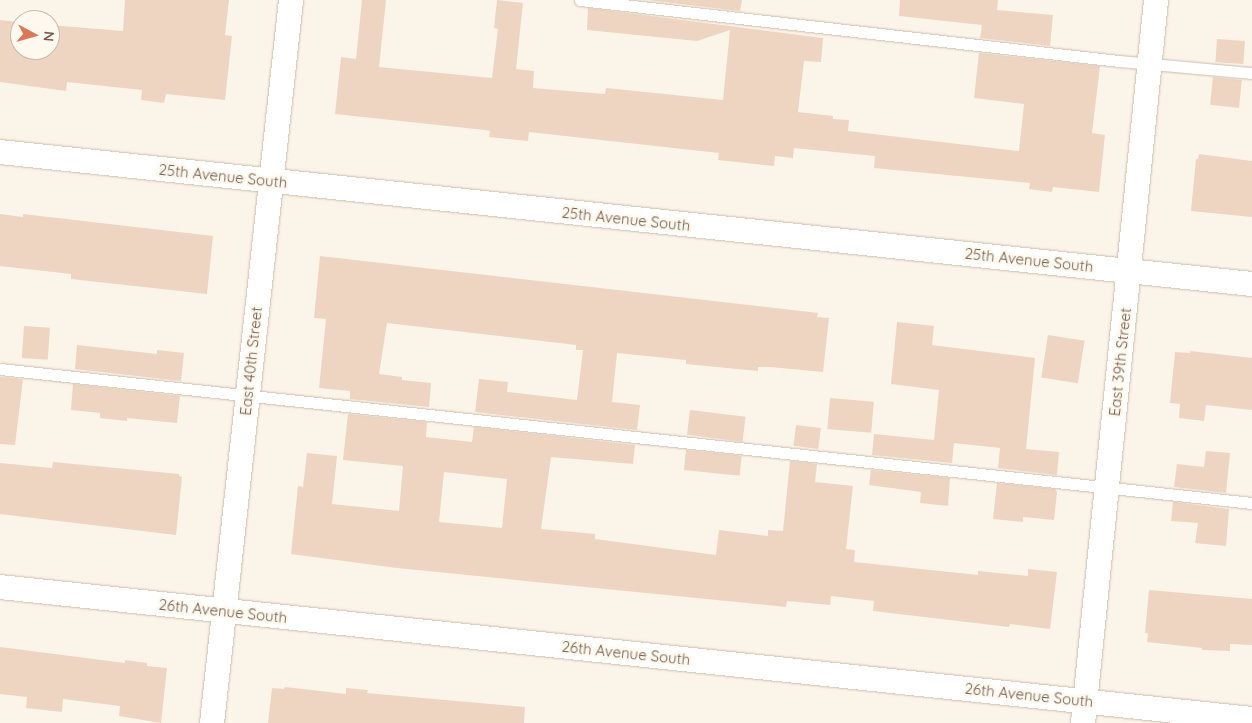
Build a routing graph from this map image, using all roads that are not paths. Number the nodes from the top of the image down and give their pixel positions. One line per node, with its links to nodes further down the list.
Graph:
1 (291, 0): 7 (street, East 40th Street)
2 (580, 0): 4 (lane)
3 (1156, 0): 4 (street, East 39th Street)
4 (1150, 63): 5 (lane); 8 (street, East 39th Street)
5 (1252, 73)
6 (0, 152): 7 (street, 25th Avenue South)
7 (271, 182): 8 (street, 25th Avenue South); 11 (street, East 40th Street)
8 (1130, 271): 9 (street, 25th Avenue South); 12 (street, East 39th Street)
9 (1252, 284)
10 (0, 369): 11 (lane)
11 (246, 395): 12 (lane); 15 (street, East 40th Street)
12 (1107, 487): 13 (lane); 16 (street, East 39th Street)
13 (1252, 502)
14 (0, 588): 15 (street, 26th Avenue South)
15 (224, 611): 16 (street, 26th Avenue South); 18 (street, East 40th Street)
16 (1084, 712): 17 (street, 26th Avenue South)
17 (1252, 719)
18 (212, 723)

